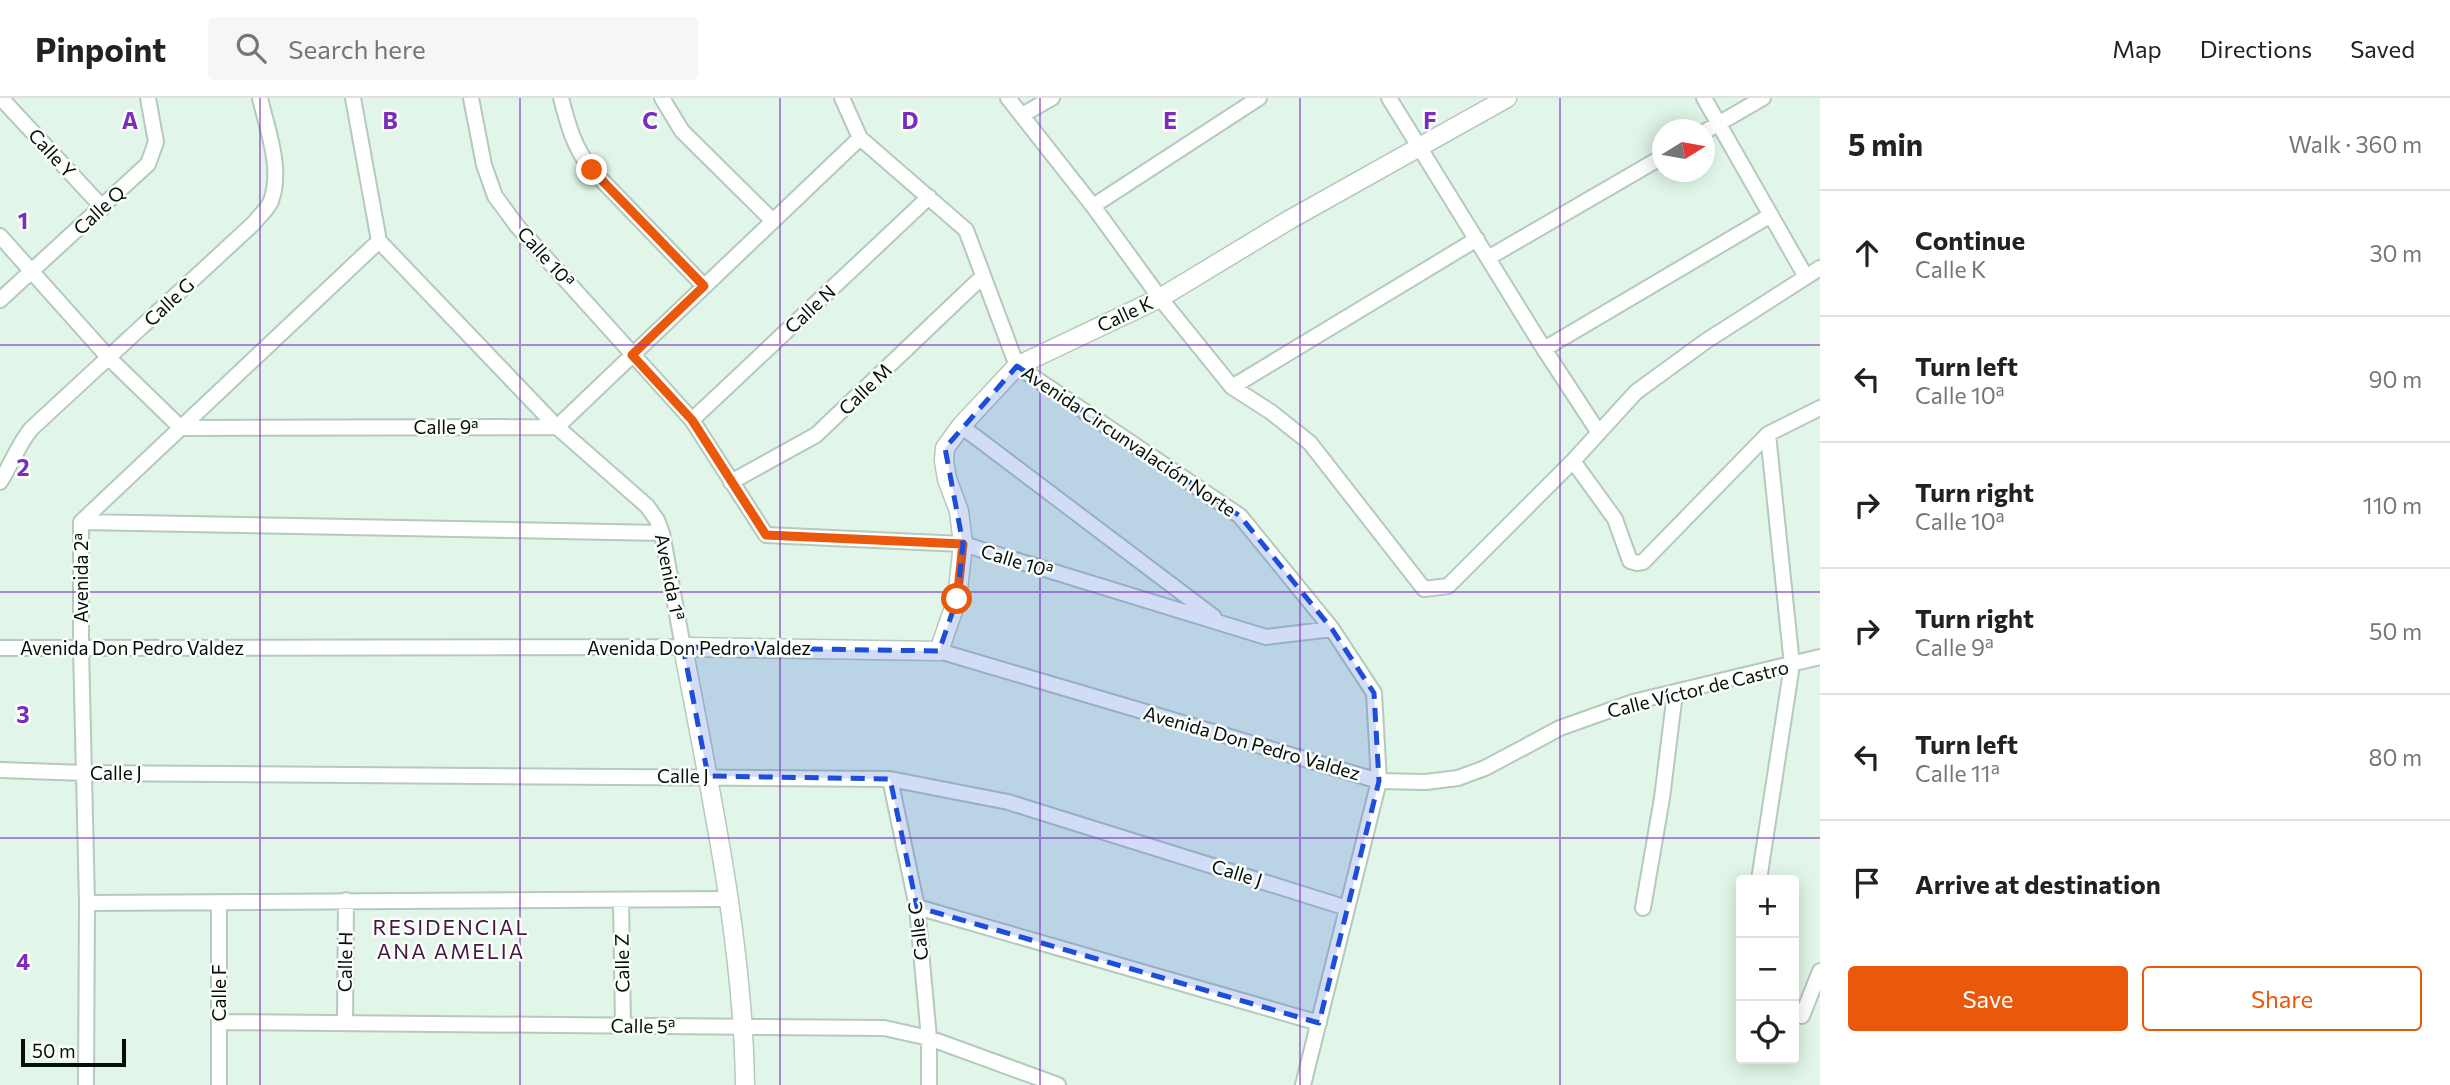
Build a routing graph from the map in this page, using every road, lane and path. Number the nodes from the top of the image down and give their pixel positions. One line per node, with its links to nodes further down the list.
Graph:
1 (1, 98): 24 (street, Calle Y)
2 (148, 98): 24 (street, Calle Q)
3 (260, 98): 40 (street, Calle G)
4 (353, 98): 29 (street)
5 (471, 98): 39 (street, Calle 10ª)
6 (561, 98): 35 (street)
7 (662, 98): 26 (street)
8 (842, 98): 19 (street, Avenida Circunvalación Norte)
9 (1008, 98): 16 (street)
10 (1052, 98): 16 (street)
11 (1259, 98): 23 (street)
12 (1389, 98): 20 (street)
13 (1507, 98): 20 (street, Calle K)
14 (1704, 98): 17 (street)
15 (1763, 98): 17 (street)
16 (1022, 115): 23 (street)
17 (1719, 124): 18 (street); 25 (street)
18 (1715, 126)
19 (860, 138): 22 (street, Avenida Circunvalación Norte); 26 (street)
20 (1418, 147): 28 (street); 36 (street, Calle K)
21 (1652, 163): 30 (street)
22 (929, 197): 33 (street, Avenida Circunvalación Norte); 44 (street, Calle N)
23 (1093, 206): 36 (street)
24 (103, 208): 32 (street, Calle Q)
25 (1771, 215): 34 (street); 38 (street)
26 (773, 221): 35 (street)
27 (0, 236): 32 (street)
28 (1478, 239): 30 (street); 42 (street)
29 (379, 241): 46 (street, Avenida 1ª); 47 (street, Avenida 2ª)
30 (1488, 258): 38 (street)
31 (1820, 268): 34 (street)
32 (32, 271): 37 (street, Calle Q); 40 (street)
33 (983, 276): 41 (street, Avenida Circunvalación Norte); 51 (street, Calle M)
34 (1806, 277): 48 (street)
35 (704, 286): 39 (street)
36 (1160, 298): 41 (street, Calle K); 42 (street)
37 (0, 300)
38 (1544, 349): 48 (street)
39 (632, 355): 44 (street, Calle 10ª); 46 (street)
40 (109, 358): 47 (street); 52 (street, Calle G)
41 (1017, 366): 45 (street, Calle K); 57 (street, Avenida Circunvalación Norte)
42 (1232, 387): 50 (street)
43 (1820, 408): 49 (street)
44 (692, 420): 51 (street, Calle 10ª)
45 (961, 426): 55 (street, Calle K); 56 (street)
46 (557, 427): 47 (street, Calle 9ª); 54 (street, Avenida 1ª)
47 (181, 428): 53 (street, Avenida 2ª)
48 (1598, 433): 50 (street)
49 (1768, 434): 50 (street); 63 (street)
50 (1573, 461)
51 (731, 481): 55 (street, Calle 10ª)
52 (0, 482)
53 (81, 522): 54 (street); 60 (street, Avenida 2ª)
54 (662, 533): 58 (street, Avenida 1ª)
55 (963, 544): 56 (street, Calle 10ª); 61 (street, Calle K)
56 (1222, 623): 57 (street, Calle 10ª)
57 (1332, 629): 69 (street, Avenida Circunvalación Norte)
58 (683, 647): 60 (street, Avenida Don Pedro Valdez); 61 (street, Avenida Don Pedro Valdez); 67 (street, Avenida 1ª)
59 (0, 648): 60 (street, Avenida Don Pedro Valdez)
60 (81, 648): 66 (street, Avenida 2ª)
61 (939, 651): 69 (street, Avenida Don Pedro Valdez)
62 (1820, 657): 63 (street, Calle Víctor de Castro)
63 (1792, 666): 64 (street, Calle Víctor de Castro); 70 (street)
64 (1675, 693): 69 (street, Calle Víctor de Castro); 78 (street)
65 (0, 770): 66 (street, Calle J)
66 (85, 773): 67 (street, Calle J); 75 (street, Avenida 2ª)
67 (708, 776): 68 (street, Calle J); 71 (street, Avenida 1ª)
68 (890, 779): 76 (street, Calle C); 77 (street, Calle J)
69 (1379, 780): 77 (street, Avenida Circunvalación Norte)
70 (1760, 875)
71 (728, 899): 73 (street); 85 (street, Avenida 1ª)
72 (346, 900): 73 (street); 74 (street); 82 (street, Calle H)
73 (621, 900): 84 (street, Calle Z)
74 (219, 902): 75 (street); 81 (street, Calle F)
75 (87, 903): 87 (street, Avenida 2ª)
76 (917, 907): 83 (street); 86 (street, Calle C)
77 (1347, 908): 83 (street, Avenida Circunvalación Norte)
78 (1643, 908)
79 (1820, 971): 80 (street)
80 (1802, 1016)
81 (219, 1022): 82 (street, Calle 5ª); 88 (street, Calle F)
82 (345, 1023): 84 (street, Calle 5ª)
83 (1319, 1023): 92 (street, Avenida Circunvalación Norte)
84 (622, 1026): 85 (street, Calle 5ª)
85 (744, 1028): 86 (street, Calle 5ª); 89 (street, Avenida 1ª)
86 (929, 1038): 90 (street, Calle C); 91 (street, Calle 5ª)
87 (86, 1085)
88 (219, 1085)
89 (745, 1085)
90 (929, 1085)
91 (1058, 1085)
92 (1303, 1085)

